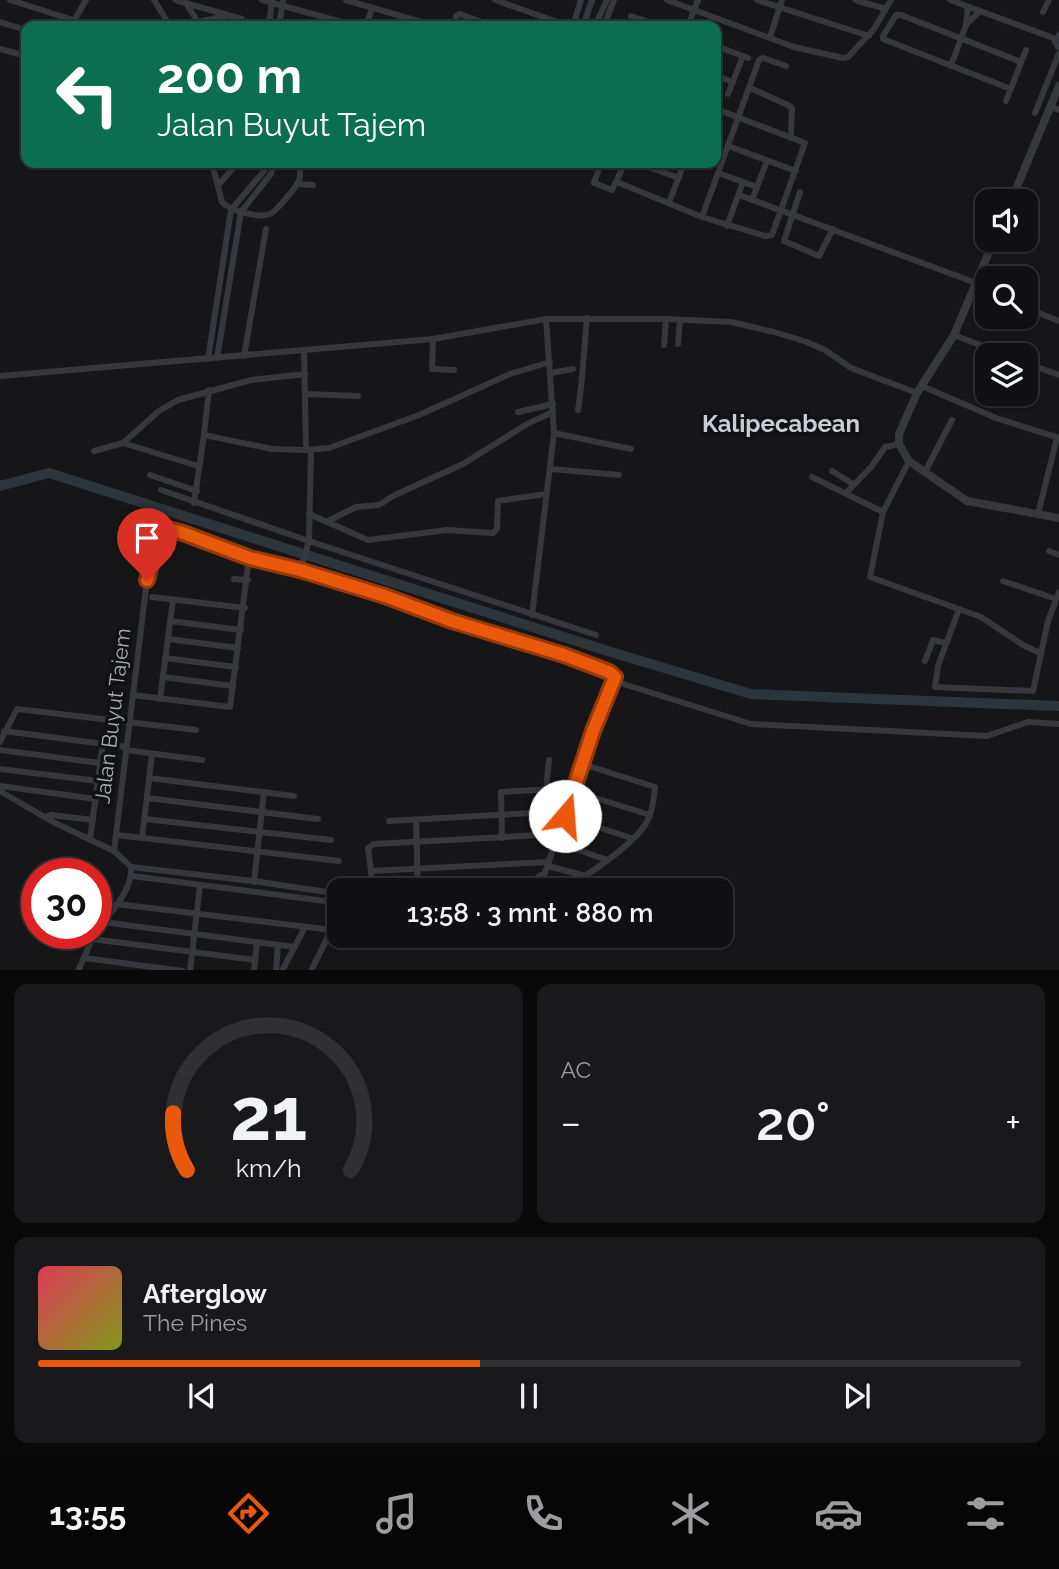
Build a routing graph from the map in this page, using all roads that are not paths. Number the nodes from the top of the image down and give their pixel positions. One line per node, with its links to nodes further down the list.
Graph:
1 (10, 0): 34 (street)
2 (86, 0): 35 (street)
3 (154, 0): 36 (street)
4 (175, 0): 23 (street)
5 (261, 0): 21 (street)
6 (346, 0): 26 (street)
7 (495, 0): 22 (street)
8 (582, 0): 48 (street)
9 (592, 0): 49 (street)
10 (607, 0): 50 (street)
11 (614, 0): 51 (street)
12 (667, 0): 28 (street)
13 (698, 0): 28 (street)
14 (757, 0): 27 (street)
15 (782, 0): 27 (street)
16 (855, 0): 29 (street)
17 (891, 0): 29 (street)
18 (950, 0): 30 (street)
19 (977, 0): 30 (street)
20 (1048, 0): 31 (street)
21 (272, 2): 24 (street); 40 (street)
22 (508, 2): 47 (street)
23 (186, 3): 25 (street); 37 (street)
24 (282, 3): 41 (street); 42 (street)
25 (202, 4): 32 (street)
26 (372, 8): 43 (street); 44 (street)
27 (779, 8): 57 (street); 58 (street)
28 (694, 9): 53 (street); 58 (street)
29 (886, 9): 57 (street)
30 (974, 9): 55 (street); 55 (street); 59 (street)
31 (1043, 12)
32 (227, 16): 38 (street); 39 (street)
33 (631, 16): 52 (street)
34 (67, 21)
35 (73, 21)
36 (167, 21)
37 (197, 21)
38 (203, 21)
39 (242, 21)
40 (270, 21)
41 (280, 21)
42 (340, 21)
43 (368, 21)
44 (418, 21)
45 (456, 21): 46 (street)
46 (479, 21)
47 (558, 21)
48 (573, 21)
49 (585, 21)
50 (597, 21)
51 (606, 21)
52 (646, 21)
53 (690, 21)
54 (0, 22): 56 (street)
55 (966, 25): 60 (street)
56 (21, 28)
57 (869, 36): 58 (street)
58 (770, 37)
59 (1057, 37): 64 (street)
60 (961, 38): 66 (street); 68 (street); 68 (street)
61 (721, 48): 70 (street)
62 (0, 49): 65 (street)
63 (1026, 50): 66 (street)
64 (1059, 51): 73 (street)
65 (21, 55)
66 (1021, 62): 72 (street)
67 (786, 66): 71 (street)
68 (951, 66): 72 (street)
69 (721, 78): 70 (street)
70 (733, 82): 75 (street)
71 (750, 88): 80 (street); 81 (street)
72 (1011, 89): 76 (street)
73 (1046, 89): 74 (street); 79 (street)
74 (1058, 90): 77 (street)
75 (728, 94)
76 (1006, 101)
77 (1055, 108): 104 (street)
78 (721, 111): 80 (street)
79 (1035, 113)
80 (739, 117): 81 (street); 82 (street)
81 (791, 137): 95 (street)
82 (728, 146): 83 (street); 84 (street)
83 (721, 158)
84 (767, 161): 95 (street); 103 (street)
85 (213, 168): 101 (street)
86 (233, 168): 101 (street)
87 (265, 168): 110 (street)
88 (273, 168): 111 (street)
89 (300, 168): 100 (street)
90 (599, 168): 98 (street)
91 (623, 168): 98 (street)
92 (651, 168): 97 (street)
93 (682, 168): 97 (street)
94 (718, 168): 96 (street)
95 (796, 171): 109 (street)
96 (718, 173): 99 (street); 112 (street)
97 (679, 178): 108 (street)
98 (617, 182): 108 (street)
99 (743, 182): 103 (street); 106 (street)
100 (297, 184): 102 (street); 111 (street)
101 (218, 185): 110 (street)
102 (313, 185)
103 (757, 187): 107 (street)
104 (1017, 189)
105 (800, 192): 109 (street)
106 (738, 195): 107 (street); 113 (street)
107 (752, 200): 109 (street)
108 (669, 203): 112 (street)
109 (787, 212): 113 (street); 115 (street); 115 (street)
110 (230, 215): 111 (street); 123 (street)
111 (240, 217): 124 (street)
112 (702, 217): 113 (street)
113 (727, 226)
114 (266, 229): 131 (street)
115 (833, 229): 116 (street)
116 (975, 286): 125 (street)
117 (1038, 313): 122 (street)
118 (587, 318): 119 (street); 120 (street); 147 (street)
119 (546, 319): 126 (street); 134 (street)
120 (666, 319): 121 (street); 129 (street)
121 (680, 320): 128 (street); 142 (street)
122 (1059, 321)
123 (213, 323): 124 (street); 133 (street)
124 (222, 324): 132 (street)
125 (954, 335): 127 (street); 142 (street)
126 (433, 339): 130 (street); 137 (street)
127 (975, 343)
128 (678, 344)
129 (664, 345)
130 (306, 350): 131 (street); 139 (street)
131 (244, 356): 132 (street)
132 (217, 358): 133 (street)
133 (208, 359): 141 (street)
134 (550, 362): 138 (street); 157 (street)
135 (1038, 367): 140 (street)
136 (573, 369): 138 (street)
137 (454, 370)
138 (551, 373): 146 (street)
139 (305, 374): 143 (street); 144 (street)
140 (1059, 375)
141 (0, 376)
142 (919, 389): 153 (street); 155 (street)
143 (209, 390): 152 (street); 154 (street)
144 (305, 394): 145 (street); 157 (street)
145 (358, 396)
146 (553, 404): 148 (street); 149 (street)
147 (578, 410)
148 (518, 412)
149 (553, 412): 151 (street); 177 (street)
150 (952, 420): 163 (street)
151 (554, 433): 156 (street); 161 (street)
152 (204, 435): 157 (street); 160 (street)
153 (1058, 438): 175 (street)
154 (122, 443): 158 (street); 160 (street)
155 (899, 444): 159 (street); 167 (street)
156 (631, 449)
157 (308, 450): 174 (street)
158 (94, 451)
159 (909, 461): 163 (street); 173 (street)
160 (198, 466): 169 (street)
161 (551, 469): 165 (street); 171 (street)
162 (832, 471): 167 (street)
163 (925, 472): 175 (street)
164 (150, 475): 169 (street)
165 (619, 475)
166 (812, 477): 170 (street)
167 (853, 484): 170 (street)
168 (161, 490): 172 (street)
169 (197, 491): 172 (street)
170 (846, 493): 173 (street)
171 (546, 494): 177 (street); 191 (street)
172 (194, 503): 178 (street)
173 (883, 512): 190 (street)
174 (309, 514): 177 (street); 178 (street)
175 (1038, 514): 176 (street)
176 (1059, 518)
177 (326, 522)
178 (309, 542): 182 (street); 191 (street)
179 (1049, 551): 180 (street)
180 (1059, 555)
181 (250, 558): 182 (street, Jalan Buyut Tajem); 184 (street); 205 (street, Jalan Buyut Tajem)
182 (300, 568): 203 (street, Jalan Buyut Tajem)
183 (234, 579): 184 (street)
184 (248, 580): 189 (street)
185 (1003, 581): 186 (street)
186 (1057, 595): 198 (street)
187 (152, 597): 188 (street)
188 (173, 600): 189 (street); 192 (street)
189 (244, 608): 193 (street)
190 (959, 609): 196 (street); 198 (street)
191 (532, 615): 194 (street)
192 (170, 621): 193 (street); 195 (street)
193 (241, 630): 197 (street)
194 (596, 635)
195 (168, 639): 197 (street); 199 (street)
196 (947, 643): 198 (street); 200 (street)
197 (238, 648): 201 (street)
198 (1040, 653)
199 (165, 658): 201 (street); 202 (street)
200 (925, 661)
201 (236, 667): 204 (street)
202 (163, 677): 204 (street); 206 (street)
203 (615, 680): 208 (street, Jalan Buyut Tajem); 219 (street)
204 (233, 686): 206 (street)
205 (133, 695): 206 (street); 207 (street, Jalan Buyut Tajem)
206 (160, 699)
207 (130, 722): 209 (street); 210 (street); 213 (street, Jalan Buyut Tajem)
208 (1059, 724)
209 (196, 730)
210 (4, 731): 211 (street); 212 (street)
211 (0, 742)
212 (103, 743): 213 (street); 218 (street)
213 (127, 748): 215 (street); 242 (street, Jalan Buyut Tajem)
214 (0, 750): 218 (street)
215 (152, 754): 216 (street); 221 (street)
216 (202, 760)
217 (549, 760): 224 (street)
218 (100, 763): 222 (street)
219 (582, 764): 225 (street); 233 (street)
220 (0, 769): 222 (street)
221 (149, 778): 226 (street); 228 (street)
222 (98, 781): 229 (street)
223 (0, 789): 229 (street); 234 (street)
224 (546, 789): 225 (street); 231 (street)
225 (573, 789): 232 (street); 233 (street)
226 (264, 792): 227 (street); 230 (street)
227 (294, 796)
228 (147, 798): 230 (street); 235 (street)
229 (96, 799): 237 (street)
230 (262, 812): 236 (street); 240 (street)
231 (500, 814): 232 (street); 238 (street); 244 (street)
232 (565, 814): 241 (street); 245 (street)
233 (650, 816): 245 (street)
234 (45, 817): 237 (street); 246 (street)
235 (145, 818): 240 (street); 243 (street)
236 (317, 819)
237 (93, 820): 246 (street)
238 (416, 820): 239 (street); 248 (street)
239 (389, 821)
240 (259, 832): 247 (street); 251 (street)
241 (559, 834): 244 (street); 249 (street)
242 (117, 835): 243 (street); 250 (street, Jalan Buyut Tajem)
243 (142, 838): 251 (street)
244 (502, 838): 248 (street)
245 (631, 838): 252 (street)
246 (90, 839): 250 (street)
247 (331, 840)
248 (416, 842): 256 (street); 257 (street)
249 (556, 842): 252 (street); 254 (street)
250 (114, 851): 255 (street)
251 (257, 853): 253 (street); 262 (street)
252 (607, 860): 254 (street)
253 (339, 861)
254 (549, 864): 256 (street); 261 (street)
255 (131, 867): 258 (street); 262 (street)
256 (418, 869): 257 (street); 260 (street)
257 (371, 872): 259 (street)
258 (132, 876): 263 (street); 267 (street)
259 (371, 878)
260 (418, 878)
261 (539, 878)
262 (253, 881): 264 (street); 265 (street)
263 (200, 885): 264 (street); 269 (street)
264 (256, 891): 266 (street)
265 (327, 892)
266 (327, 901)
267 (117, 904): 268 (street); 269 (street)
268 (112, 910)
269 (197, 914): 271 (street); 273 (street)
270 (112, 923): 273 (street)
271 (305, 927): 272 (street); 278 (street)
272 (327, 929)
273 (195, 934): 275 (street); 280 (street)
274 (112, 937): 280 (street)
275 (257, 942): 277 (street); 282 (street)
276 (327, 942): 289 (street)
277 (278, 945): 278 (street); 287 (street)
278 (295, 947): 288 (street)
279 (88, 949): 281 (street)
280 (192, 951): 282 (street); 285 (street)
281 (84, 958): 283 (street); 284 (street)
282 (256, 960): 286 (street)
283 (78, 970)
284 (175, 970)
285 (190, 970)
286 (254, 970)
287 (276, 970)
288 (283, 970)
289 (313, 970)

